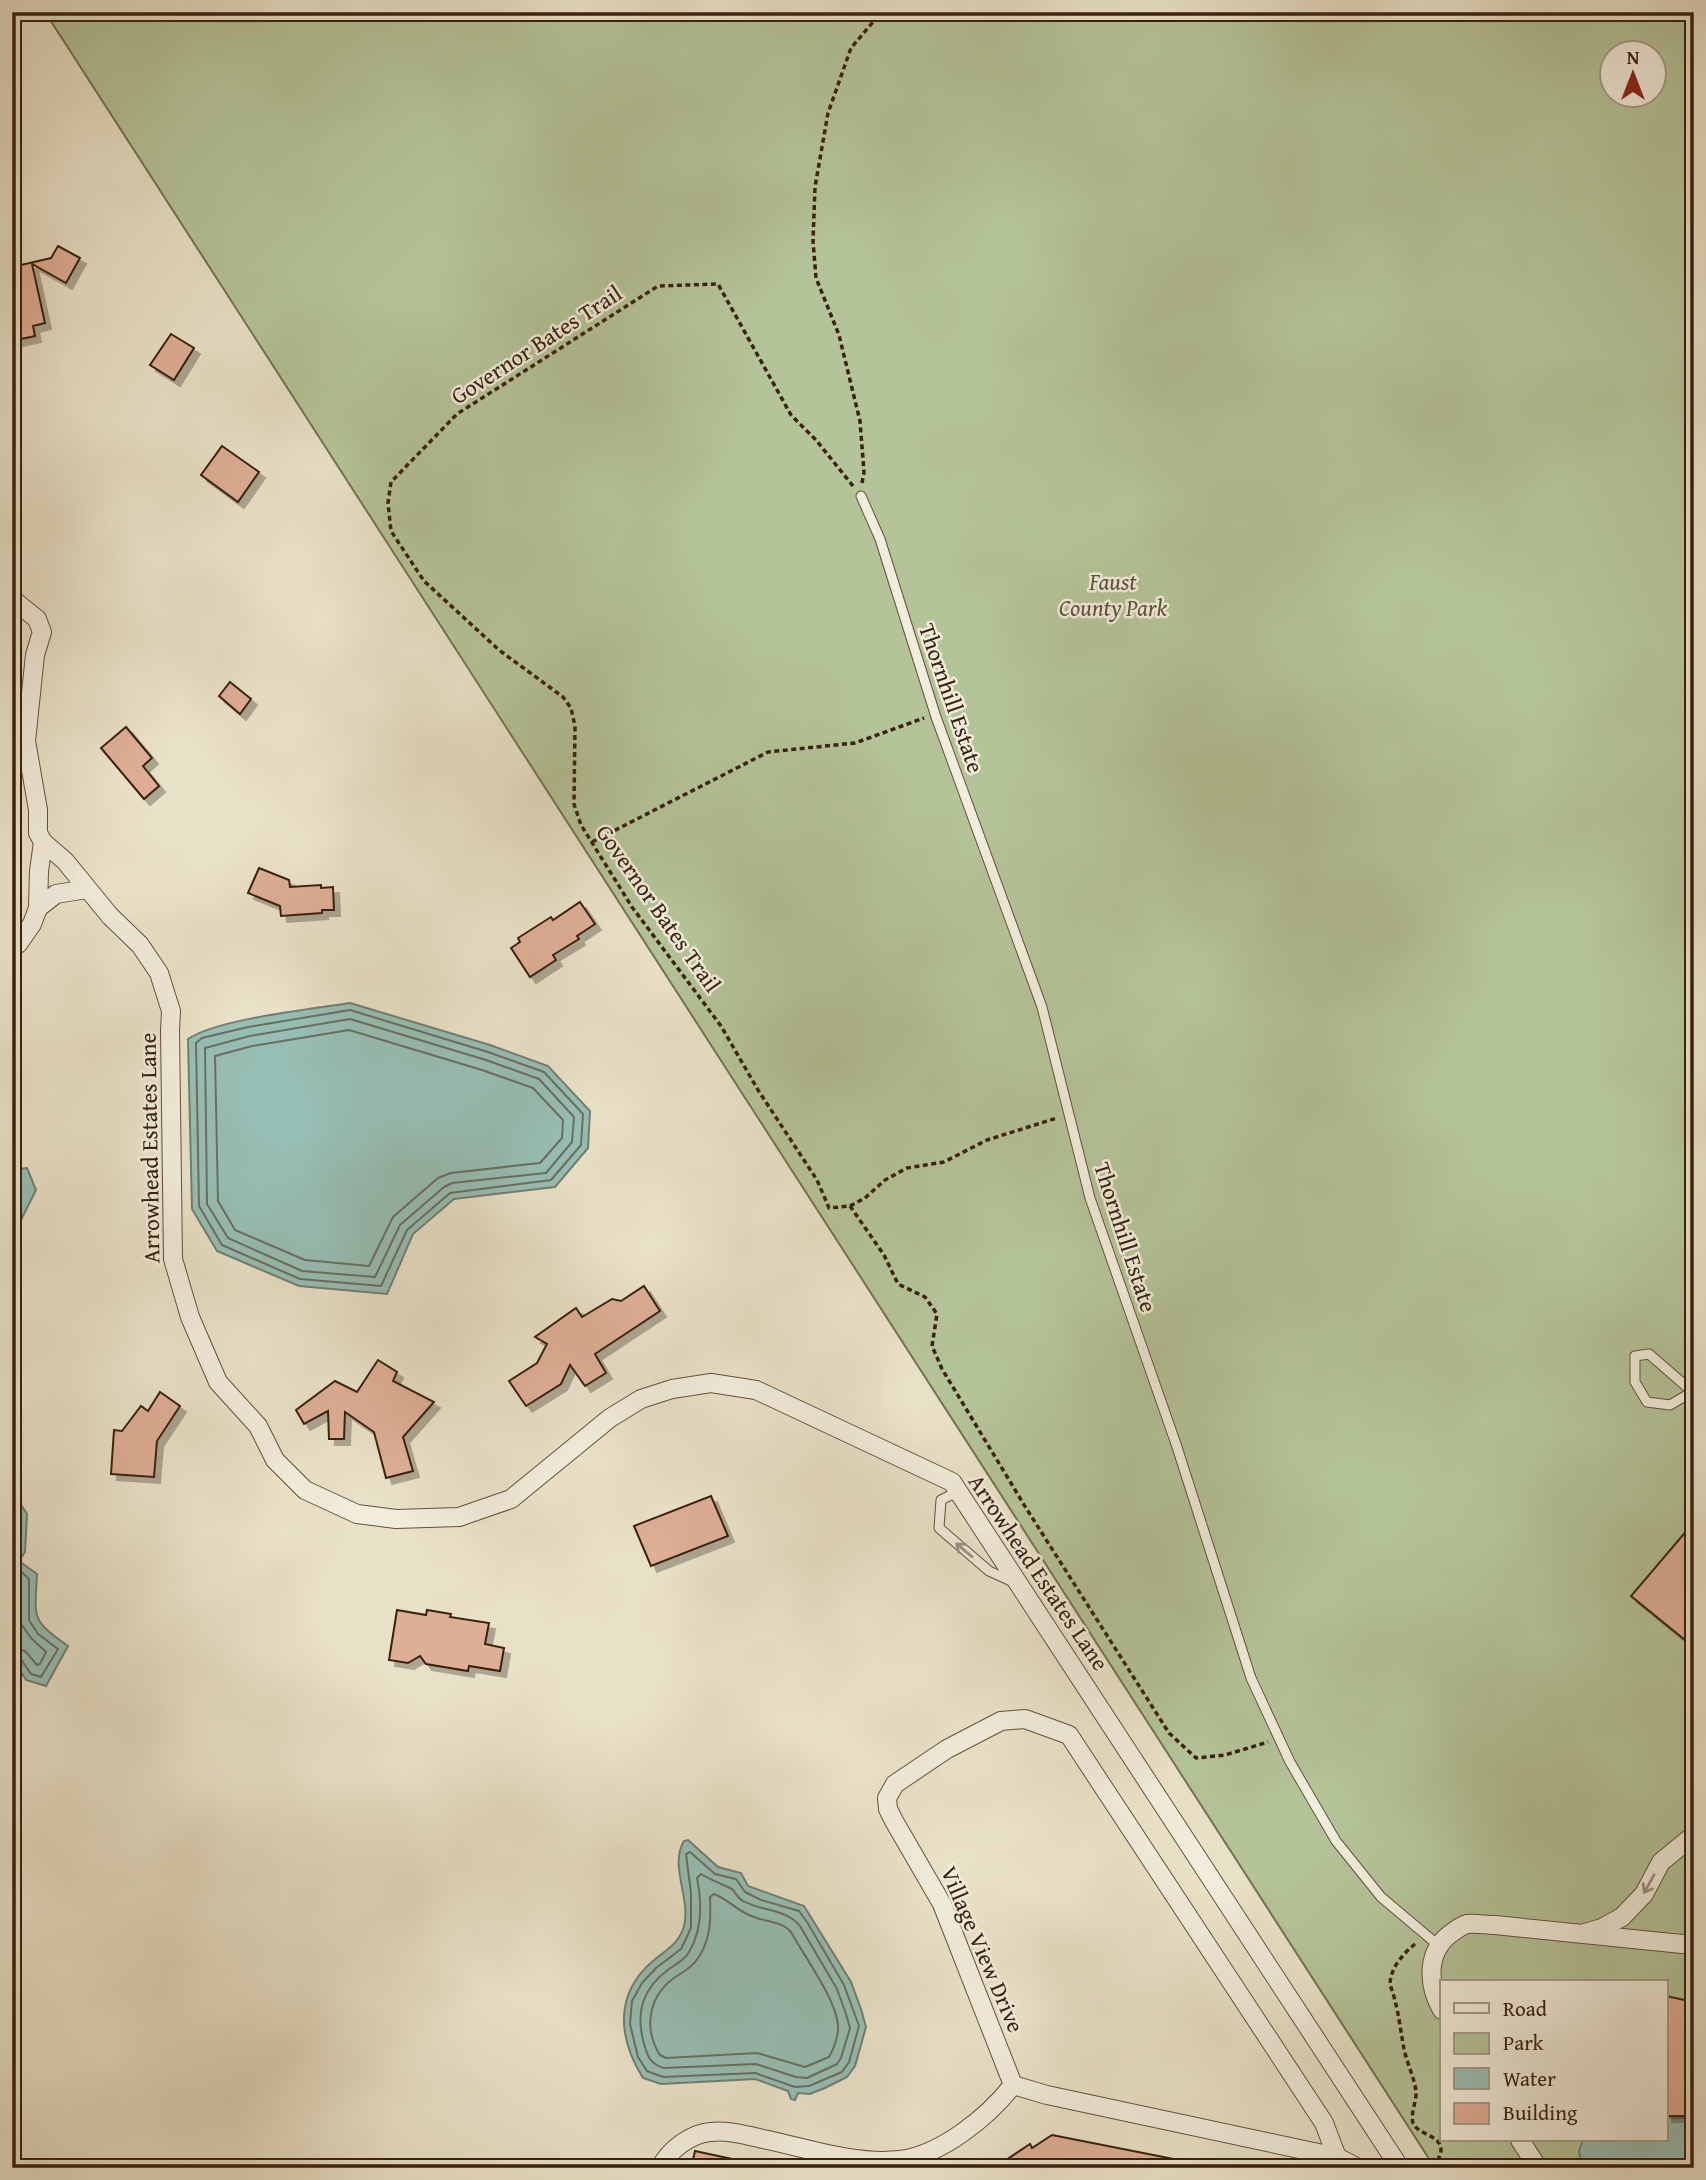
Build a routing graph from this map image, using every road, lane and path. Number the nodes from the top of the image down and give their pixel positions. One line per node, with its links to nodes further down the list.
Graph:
1 (889, 12): 2 (path)
2 (861, 496): 4 (lane, Thornhill Estate); 6 (path, Governor Bates Trail)
3 (12, 599): 5 (street)
4 (934, 714): 6 (path); 10 (lane, Thornhill Estate)
5 (43, 842): 7 (street, Arrowhead Estates Lane); 8 (street)
6 (592, 842): 11 (path, Governor Bates Trail)
7 (87, 890): 8 (street); 13 (street, Arrowhead Estates Lane)
8 (37, 908): 9 (street)
9 (12, 946)
10 (1069, 1113): 11 (path); 15 (lane, Thornhill Estate)
11 (849, 1206): 15 (path)
12 (1693, 1392): 12 (lane)
13 (961, 1496): 14 (street, Arrowhead Estates Lane); 14 (lane, one-way to 13)
14 (1021, 1586): 27 (street, Arrowhead Estates Lane)
15 (1279, 1739): 20 (lane, Thornhill Estate)
16 (1694, 1835): 17 (street, one-way to 17)
17 (1579, 1935): 18 (street); 20 (street)
18 (1694, 1943)
19 (1415, 1944): 28 (path)
20 (1438, 1945): 21 (street)
21 (1440, 2005)
22 (1013, 2085): 24 (street); 24 (street, Village View Drive); 25 (street)
23 (1521, 2142): 29 (street)
24 (1337, 2157): 26 (street)
25 (660, 2168)
26 (1357, 2168)
27 (1400, 2168)
28 (1433, 2168)
29 (1538, 2168)

